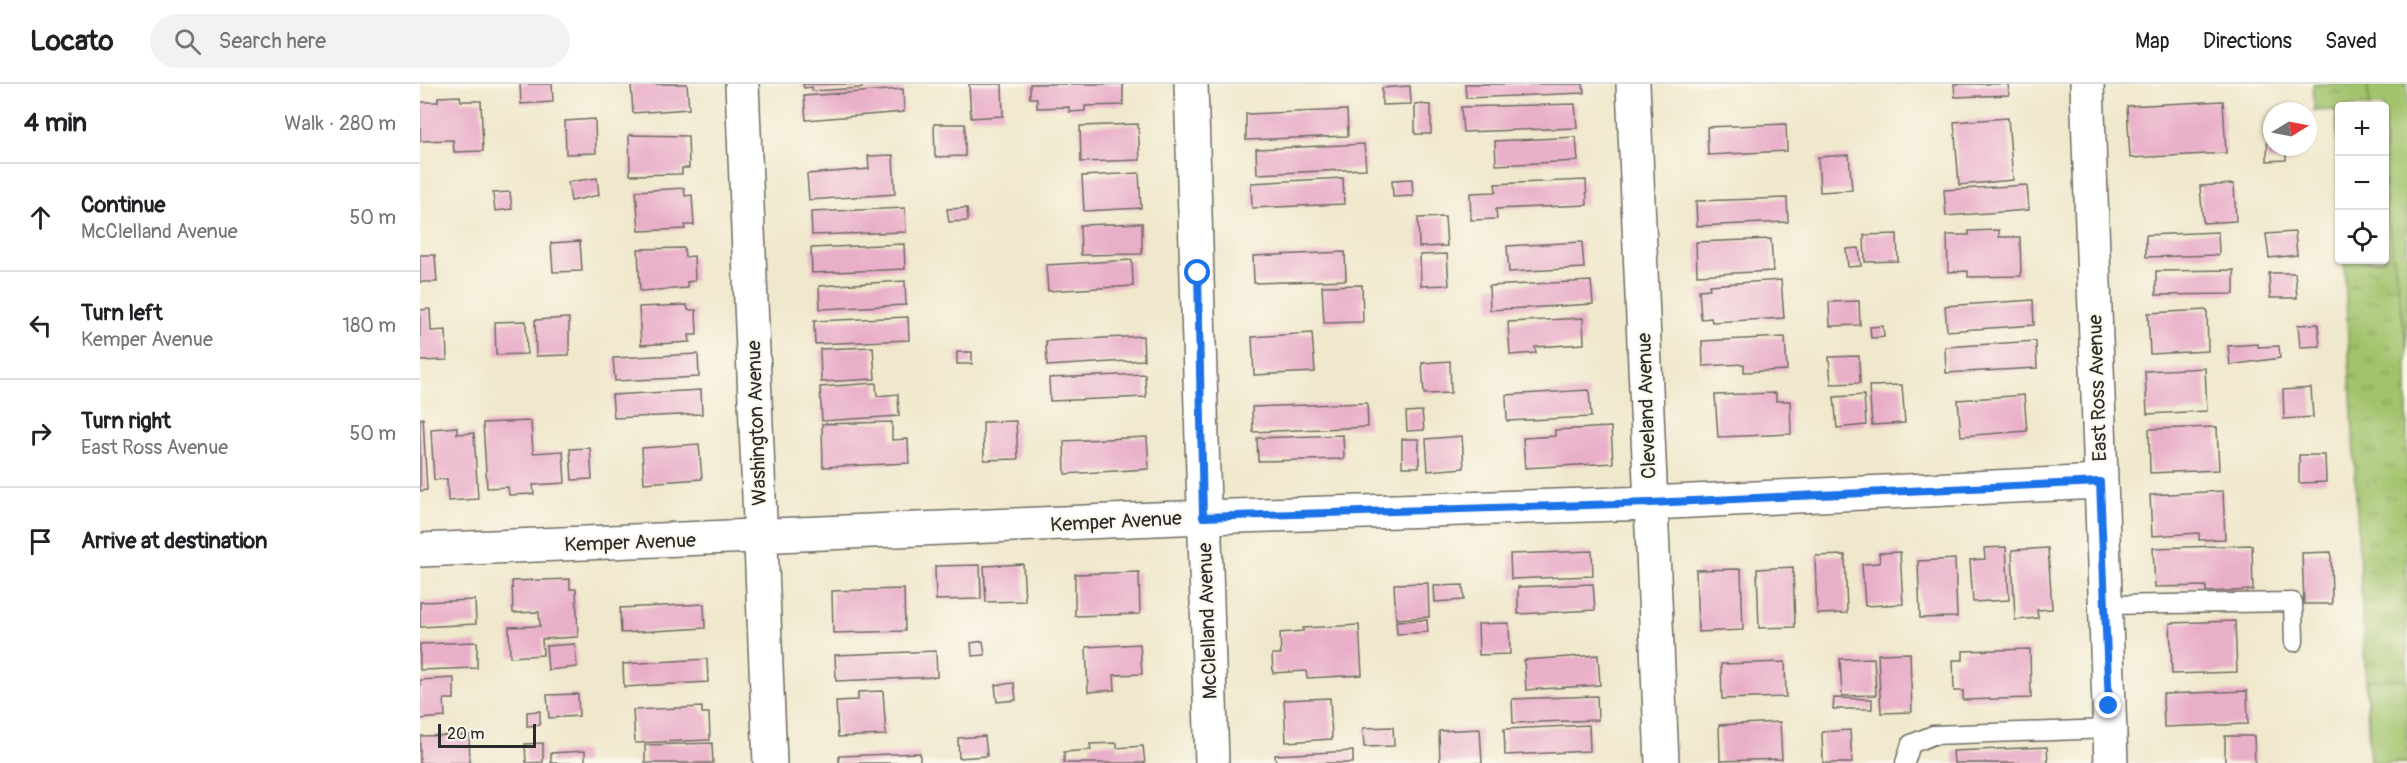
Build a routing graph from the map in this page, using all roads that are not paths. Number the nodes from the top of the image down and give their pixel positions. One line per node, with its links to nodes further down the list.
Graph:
1 (742, 84): 8 (street, Washington Avenue)
2 (1191, 84): 7 (street, McClelland Avenue)
3 (1633, 84): 6 (street, Cleveland Avenue)
4 (2087, 84): 5 (street, East Ross Avenue)
5 (2100, 482): 6 (street, Kemper Avenue); 10 (street, East Ross Avenue)
6 (1650, 503): 7 (street, Kemper Avenue); 15 (street, Cleveland Avenue)
7 (1203, 517): 8 (street, Kemper Avenue); 14 (street, McClelland Avenue)
8 (760, 537): 9 (street, Kemper Avenue); 13 (street, Washington Avenue)
9 (420, 550)
10 (2105, 605): 11 (lane); 12 (street, East Ross Avenue)
11 (2294, 642)
12 (2110, 729): 16 (lane); 17 (street, East Ross Avenue)
13 (770, 763)
14 (1212, 763)
15 (1662, 763)
16 (1905, 763)
17 (2111, 763)

